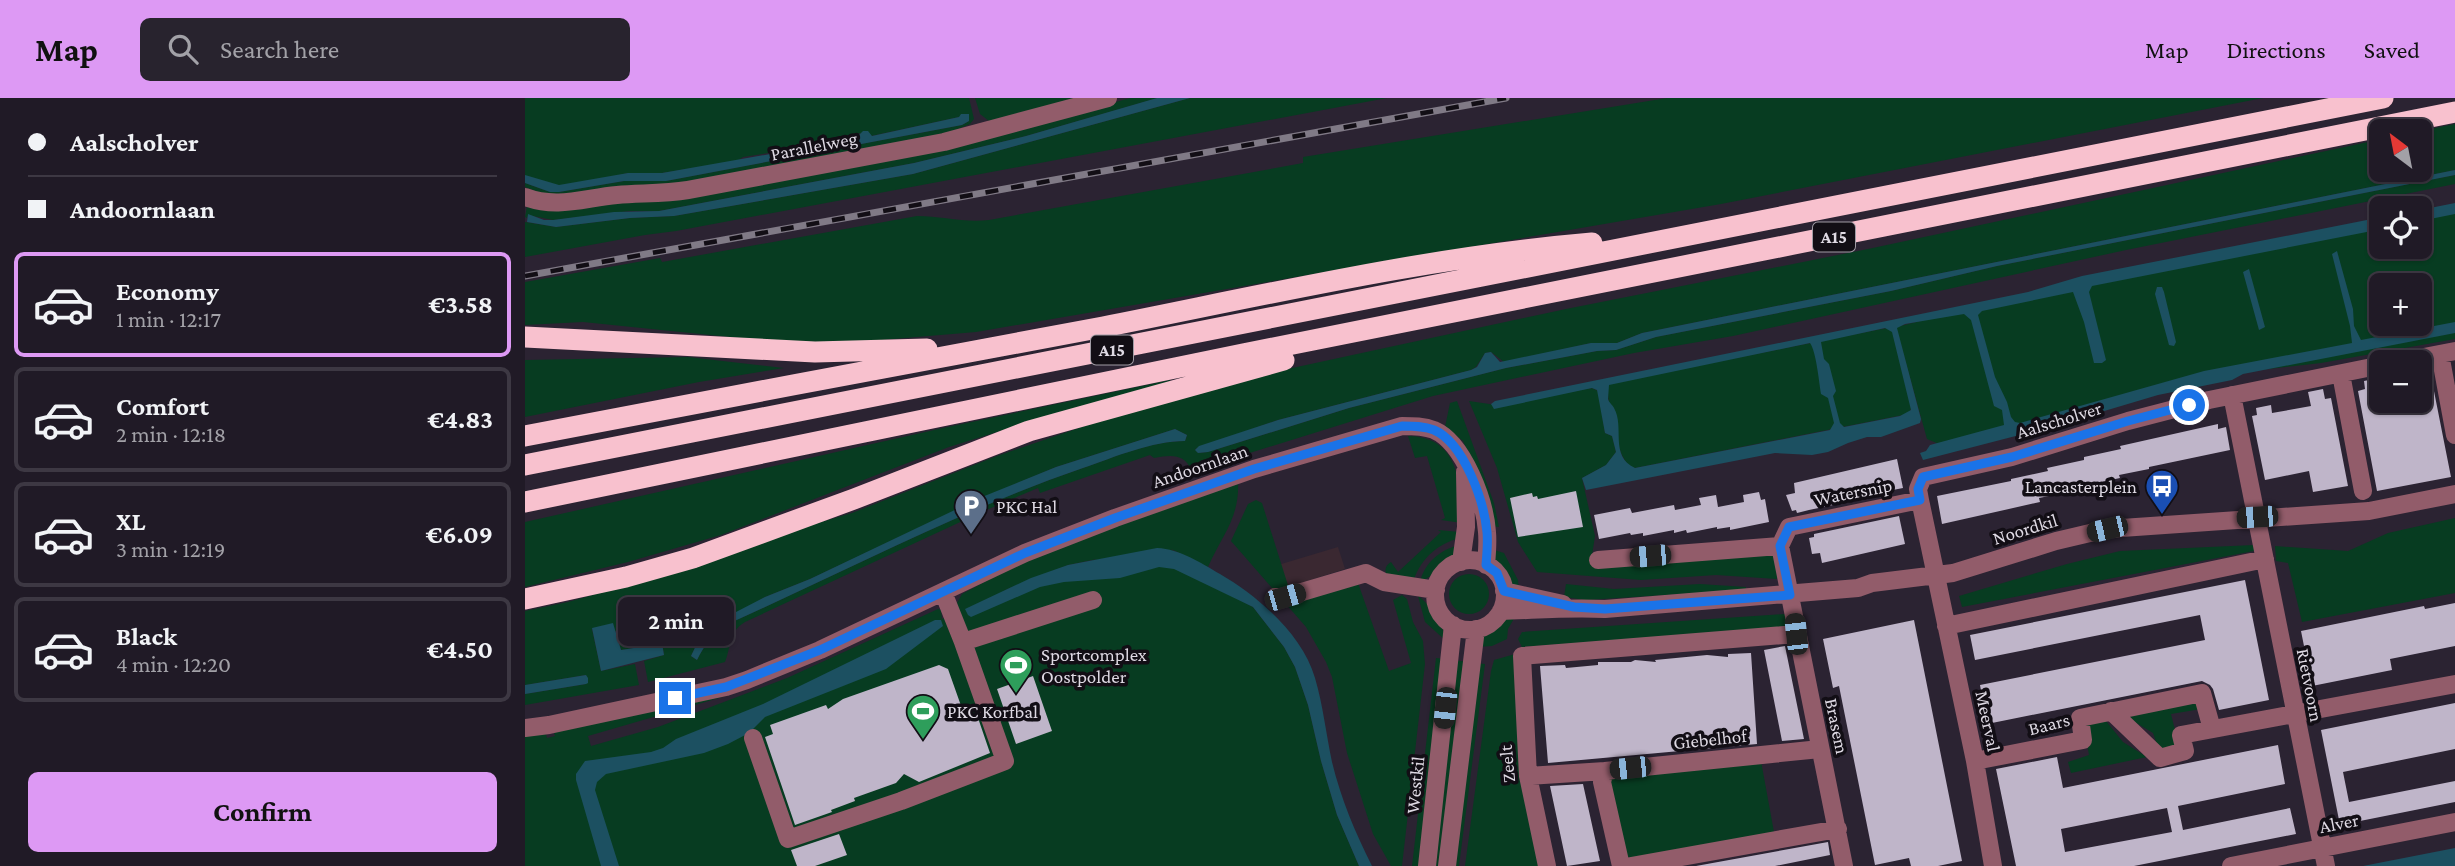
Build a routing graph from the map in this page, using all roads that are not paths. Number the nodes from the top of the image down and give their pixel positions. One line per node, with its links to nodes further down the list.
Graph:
1 (1108, 98): 4 (street, Parallelweg)
2 (2383, 98): 5 (highway, A15)
3 (2455, 112): 6 (highway, A15)
4 (525, 197)
5 (1699, 234): 8 (highway, A15); 15 (highway, A15)
6 (1469, 311): 20 (highway, A15); 34 (highway, A15)
7 (525, 337): 8 (highway, A15)
8 (996, 347): 14 (highway, A15)
9 (2447, 352): 13 (street)
10 (2369, 368): 11 (street, Aalscholver)
11 (2341, 374): 12 (street, Aalscholver); 17 (street)
12 (2232, 395): 19 (street, Aalscholver); 22 (street)
13 (2455, 435)
14 (525, 436)
15 (525, 465)
16 (1465, 465): 26 (street); 27 (street, Andoornlaan); 31 (street, Andoornlaan)
17 (2363, 491)
18 (2455, 494): 22 (street, Noordkil)
19 (1920, 500): 23 (street, Watersnip); 28 (street, Watersnip)
20 (525, 502)
21 (2455, 505): 22 (street, Noordkil)
22 (2259, 523): 24 (street, Rietvoorn); 28 (street, Noordkil)
23 (1780, 546): 25 (street); 32 (street)
24 (2265, 559): 39 (street); 45 (street, Rietvoorn)
25 (1598, 560)
26 (1461, 562): 27 (street); 29 (street)
27 (1486, 565): 30 (street)
28 (1937, 581): 32 (street, Noordkil); 39 (street, Meerval)
29 (1436, 590): 33 (street); 38 (street)
30 (1504, 591): 36 (street, Noordkil); 37 (street)
31 (943, 592): 42 (street); 46 (street, Andoornlaan)
32 (1790, 595): 36 (street, Noordkil); 41 (street, Brasem)
33 (1275, 597)
34 (525, 599)
35 (1094, 600): 42 (street)
36 (1574, 607): 37 (street, Noordkil)
37 (1501, 611): 40 (street)
38 (1453, 625): 40 (street); 56 (street, Westkil)
39 (1947, 626): 50 (street, Meerval)
40 (1476, 629): 57 (street)
41 (1796, 634): 49 (street, Brasem); 52 (street, Zeelt)
42 (963, 642): 48 (street)
43 (2455, 684): 45 (street)
44 (2111, 711): 47 (street, Baars); 47 (street); 50 (street, Baars)
45 (2294, 713): 47 (street); 55 (street, Rietvoorn)
46 (525, 727)
47 (2212, 729)
48 (753, 738)
49 (1820, 749): 51 (street, Giebelhof); 54 (street, Brasem)
50 (1975, 761): 62 (street, Meerval)
51 (1605, 771): 52 (street, Giebelhof); 59 (street)
52 (1528, 776): 58 (street, Zeelt)
53 (2455, 822): 55 (street, Alver)
54 (1838, 829): 60 (street); 61 (street, Brasem)
55 (2322, 848): 63 (street, Alver); 64 (street, Rietvoorn)
56 (1427, 866)
57 (1447, 866)
58 (1547, 866)
59 (1621, 866)
60 (1631, 866)
61 (1845, 866)
62 (1993, 866)
63 (2231, 866)
64 (2326, 866)

